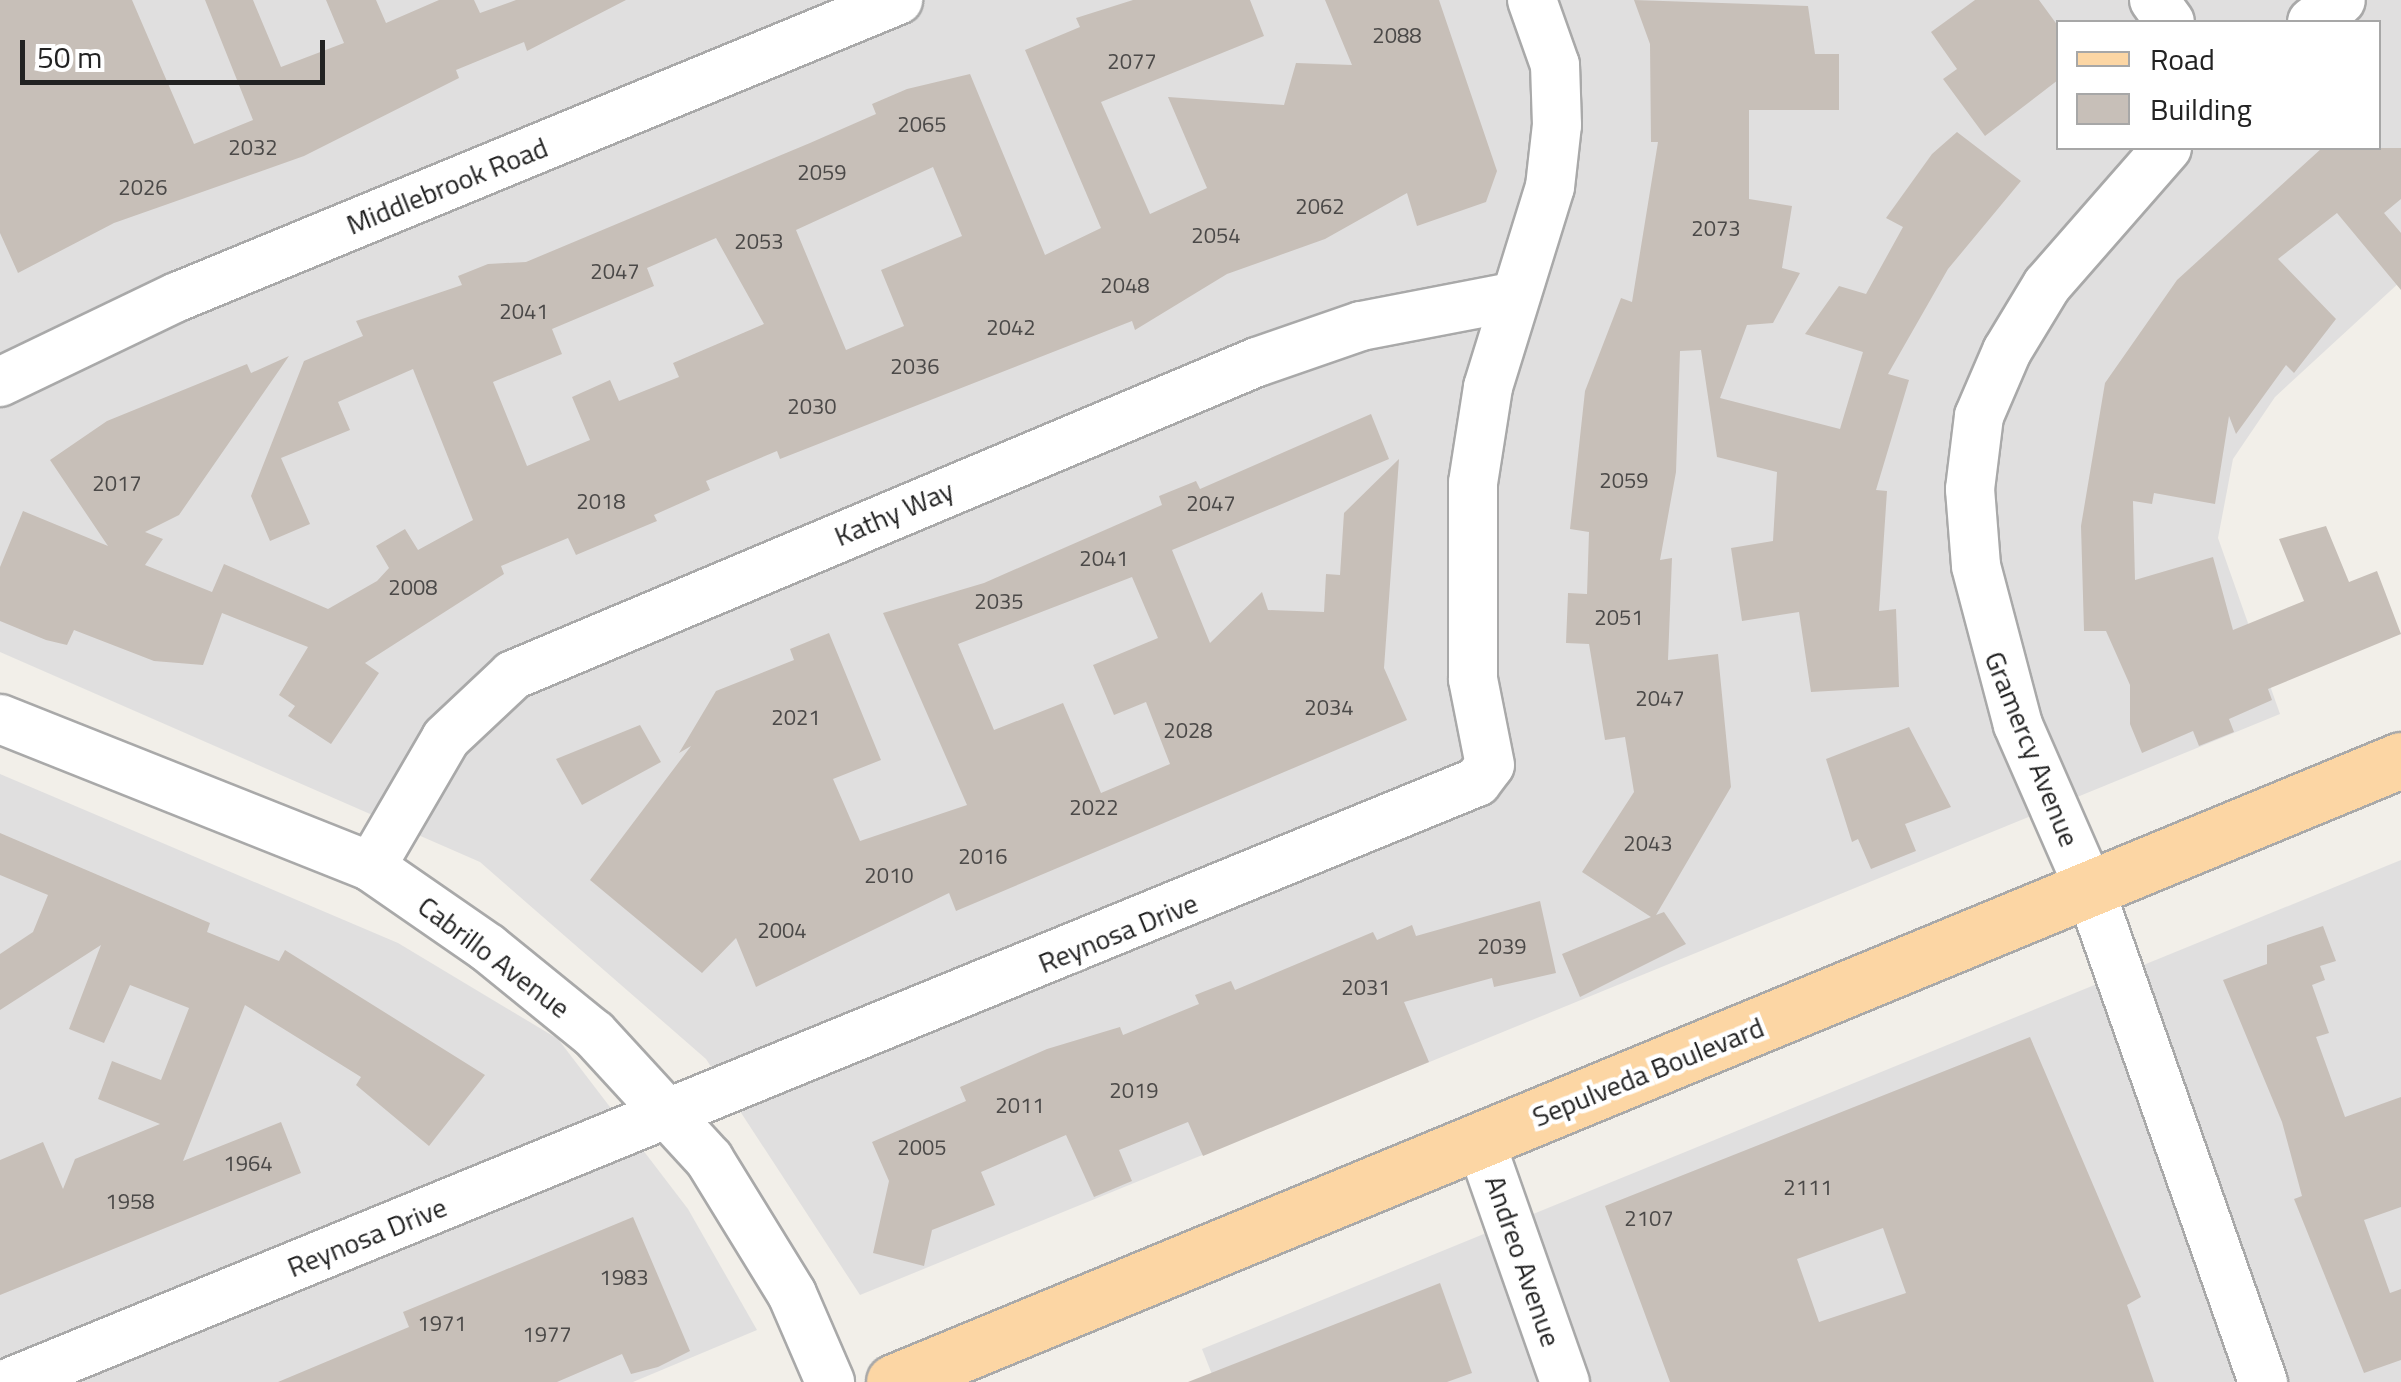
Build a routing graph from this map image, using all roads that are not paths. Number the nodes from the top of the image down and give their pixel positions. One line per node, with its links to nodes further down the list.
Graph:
1 (898, 0): 7 (street, Middlebrook Road)
2 (1532, 0): 6 (street, Reynosa Drive)
3 (2341, 0): 4 (street)
4 (2315, 20)
5 (2165, 150): 11 (street, Gramercy Avenue)
6 (1512, 297): 10 (street, Kathy Way); 12 (street, Reynosa Drive)
7 (0, 382)
8 (0, 719): 10 (street, Cabrillo Avenue)
9 (2401, 760): 11 (main road, Sepulveda Boulevard)
10 (372, 867): 12 (street, Cabrillo Avenue)
11 (2090, 890): 13 (main road, Sepulveda Boulevard); 18 (street, Gramercy Avenue)
12 (671, 1112): 14 (street, Reynosa Drive); 15 (street, Cabrillo Avenue)
13 (1480, 1140): 16 (main road, Sepulveda Boulevard); 17 (street, Andreo Avenue)
14 (11, 1382)
15 (830, 1382)
16 (894, 1382)
17 (1565, 1382)
18 (2263, 1382)

